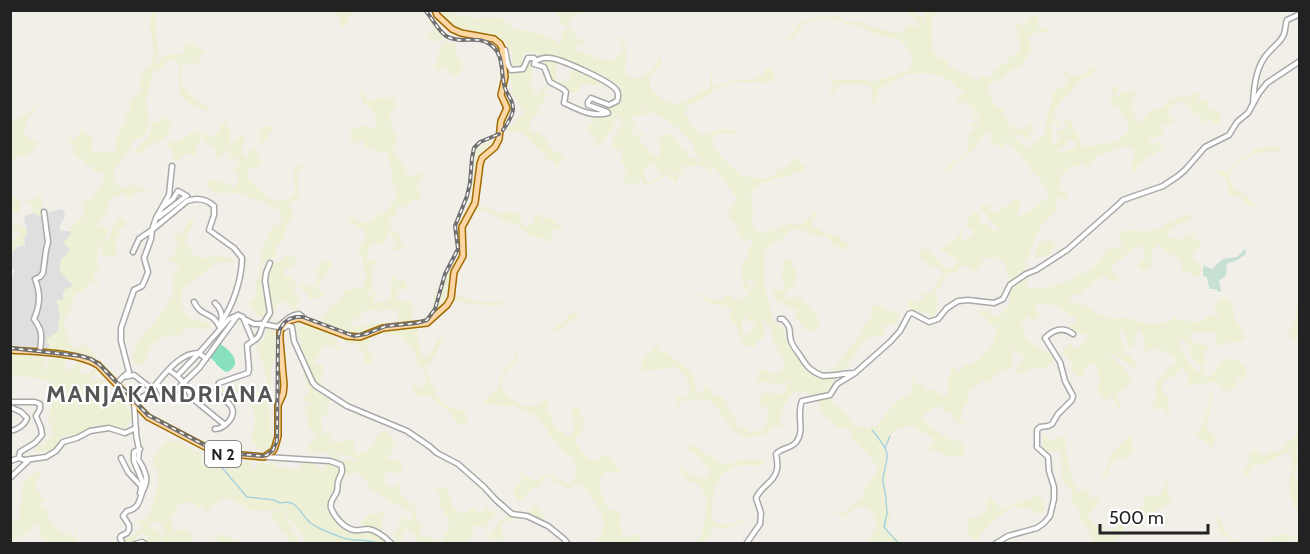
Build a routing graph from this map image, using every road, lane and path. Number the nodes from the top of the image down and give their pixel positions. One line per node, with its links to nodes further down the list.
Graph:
1 (435, 10): 3 (main road)
2 (1299, 12): 6 (street)
3 (502, 48): 4 (street); 22 (main road)
4 (535, 61): 4 (street)
5 (1299, 62): 6 (street)
6 (1252, 107): 36 (street)
7 (172, 166): 11 (street)
8 (186, 196): 9 (street); 10 (street); 10 (street)
9 (190, 200): 10 (street); 23 (street)
10 (177, 203): 11 (street); 13 (street)
11 (164, 209): 13 (street); 14 (street)
12 (44, 212): 32 (street)
13 (171, 215): 14 (street)
14 (152, 230): 15 (street); 38 (street)
15 (133, 252)
16 (270, 263): 24 (street)
17 (194, 302): 25 (street)
18 (215, 303): 23 (street)
19 (238, 315): 20 (street); 25 (street); 30 (street)
20 (243, 317): 24 (street); 28 (street)
21 (780, 319): 36 (street)
22 (305, 320): 24 (street); 26 (main road)
23 (221, 323): 25 (street)
24 (263, 324): 28 (street)
25 (220, 329): 29 (street)
26 (280, 332): 50 (main road, N 2); 62 (street)
27 (1073, 334): 64 (street)
28 (253, 341): 45 (street)
29 (207, 344): 30 (street); 33 (street)
30 (213, 349): 34 (street)
31 (10, 350): 32 (main road, N 2)
32 (39, 353): 41 (main road, N 2)
33 (200, 353): 34 (street); 35 (street); 37 (street)
34 (206, 359): 39 (street)
35 (168, 370): 37 (street); 40 (street)
36 (855, 373): 63 (street)
37 (177, 376): 39 (street)
38 (123, 377): 41 (street); 42 (street)
39 (184, 382): 40 (street); 45 (street)
40 (157, 383): 42 (street)
41 (117, 384): 43 (main road, N 2)
42 (152, 388): 43 (street)
43 (134, 402): 46 (street); 50 (main road, N 2)
44 (10, 405): 48 (street); 51 (street)
45 (225, 425): 47 (street)
46 (136, 428): 49 (street); 54 (street)
47 (214, 429)
48 (10, 431)
49 (140, 449): 56 (street); 57 (street)
50 (264, 457): 61 (street)
51 (19, 458): 53 (street); 54 (street)
52 (121, 458): 56 (street)
53 (10, 460)
54 (29, 460): 55 (street)
55 (10, 478)
56 (141, 490): 57 (street)
57 (130, 510): 58 (street)
58 (123, 543)
59 (135, 543): 60 (street)
60 (145, 543)
61 (392, 543)
62 (568, 543)
63 (747, 543)
64 (995, 543)

